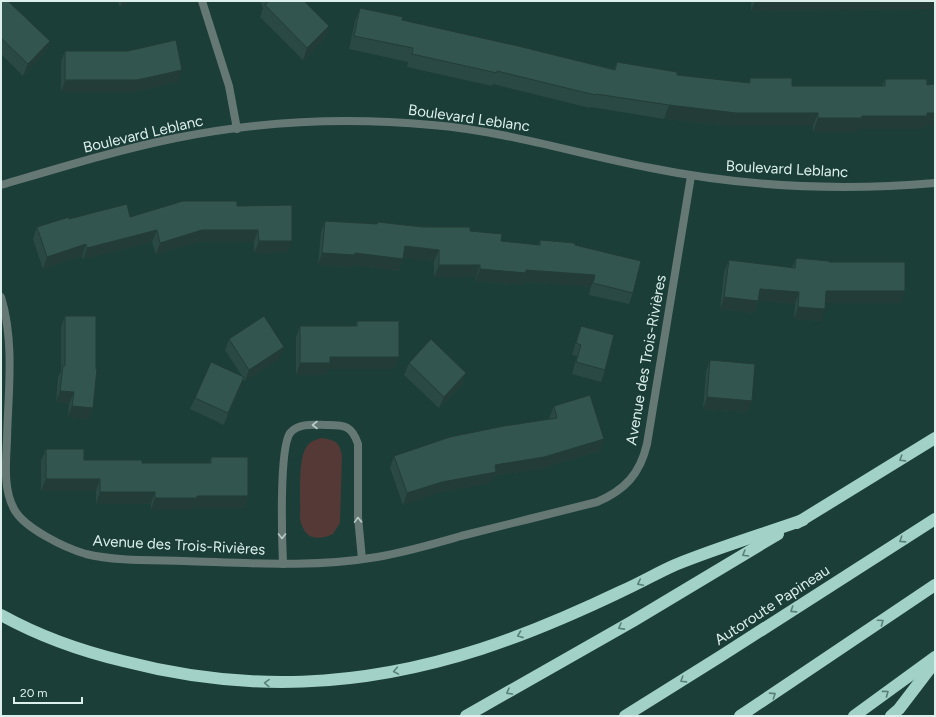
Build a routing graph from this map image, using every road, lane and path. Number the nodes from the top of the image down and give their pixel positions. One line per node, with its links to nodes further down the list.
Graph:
1 (202, 1): 2 (street)
2 (237, 128): 3 (street, Boulevard Leblanc); 5 (street, Boulevard Leblanc)
3 (691, 176): 4 (street, Boulevard Leblanc); 10 (street, Avenue des Trois-Rivières)
4 (935, 183)
5 (1, 185)
6 (1, 297): 11 (street, Avenue des Trois-Rivières)
7 (935, 438): 9 (highway, one-way to 9)
8 (935, 518): 17 (highway, Autoroute Papineau, one-way to 17)
9 (803, 520): 13 (highway, one-way to 13); 16 (highway, one-way to 16)
10 (362, 559): 11 (street, Avenue des Trois-Rivières); 11 (street, Avenue des Trois-Rivières, one-way to 11)
11 (282, 564)
12 (935, 585): 18 (highway, one-way to 12)
13 (1, 615)
14 (935, 657): 19 (highway, one-way to 14)
15 (935, 662): 20 (highway)
16 (466, 716)
17 (625, 716)
18 (740, 716)
19 (854, 716)
20 (891, 716)

